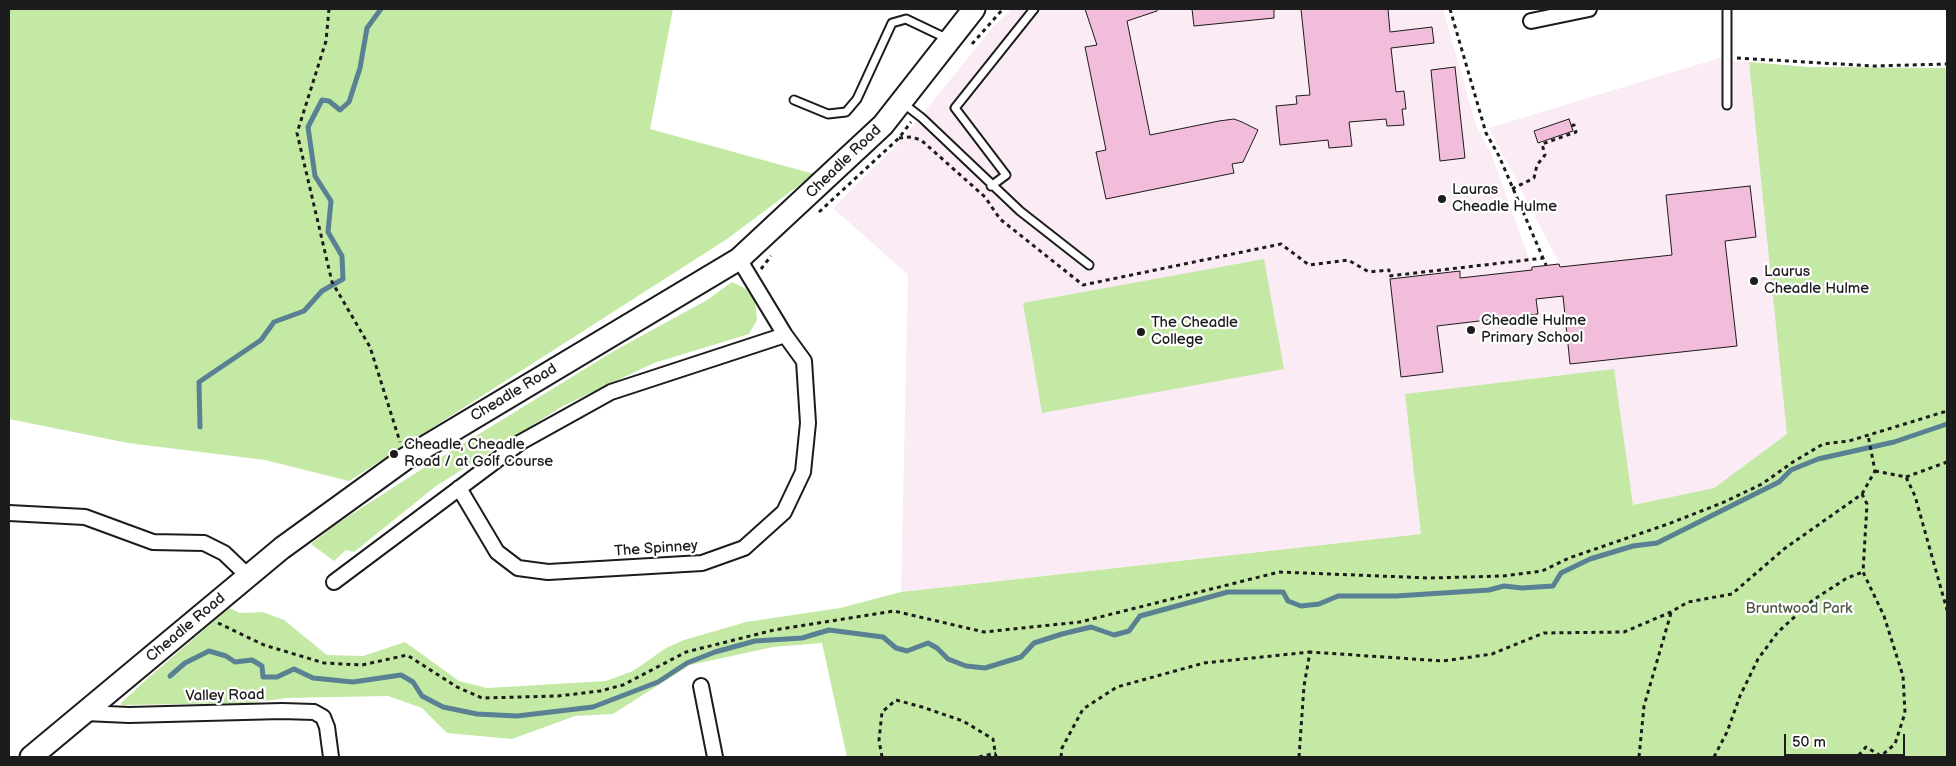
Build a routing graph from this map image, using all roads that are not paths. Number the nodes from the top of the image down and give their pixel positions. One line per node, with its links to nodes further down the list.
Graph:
1 (974, 9): 6 (main road, Cheadle Road)
2 (1034, 9): 10 (lane)
3 (1589, 9): 5 (street)
4 (1727, 9): 9 (lane)
5 (1530, 21)
6 (950, 40): 7 (lane); 8 (main road, Cheadle Road)
7 (794, 100)
8 (901, 102): 10 (lane); 11 (main road, Cheadle Road)
9 (1727, 105)
10 (991, 186): 12 (lane)
11 (740, 259): 13 (street, The Spinney); 16 (main road, Cheadle Road)
12 (1089, 265)
13 (784, 335): 14 (street); 14 (street, The Spinney)
14 (459, 488): 17 (street)
15 (9, 513): 16 (street)
16 (248, 576): 19 (main road, Cheadle Road)
17 (334, 582)
18 (701, 686): 22 (street)
19 (85, 713): 20 (main road, Cheadle Road); 21 (street, Valley Road)
20 (31, 757)
21 (331, 757)
22 (715, 757)

